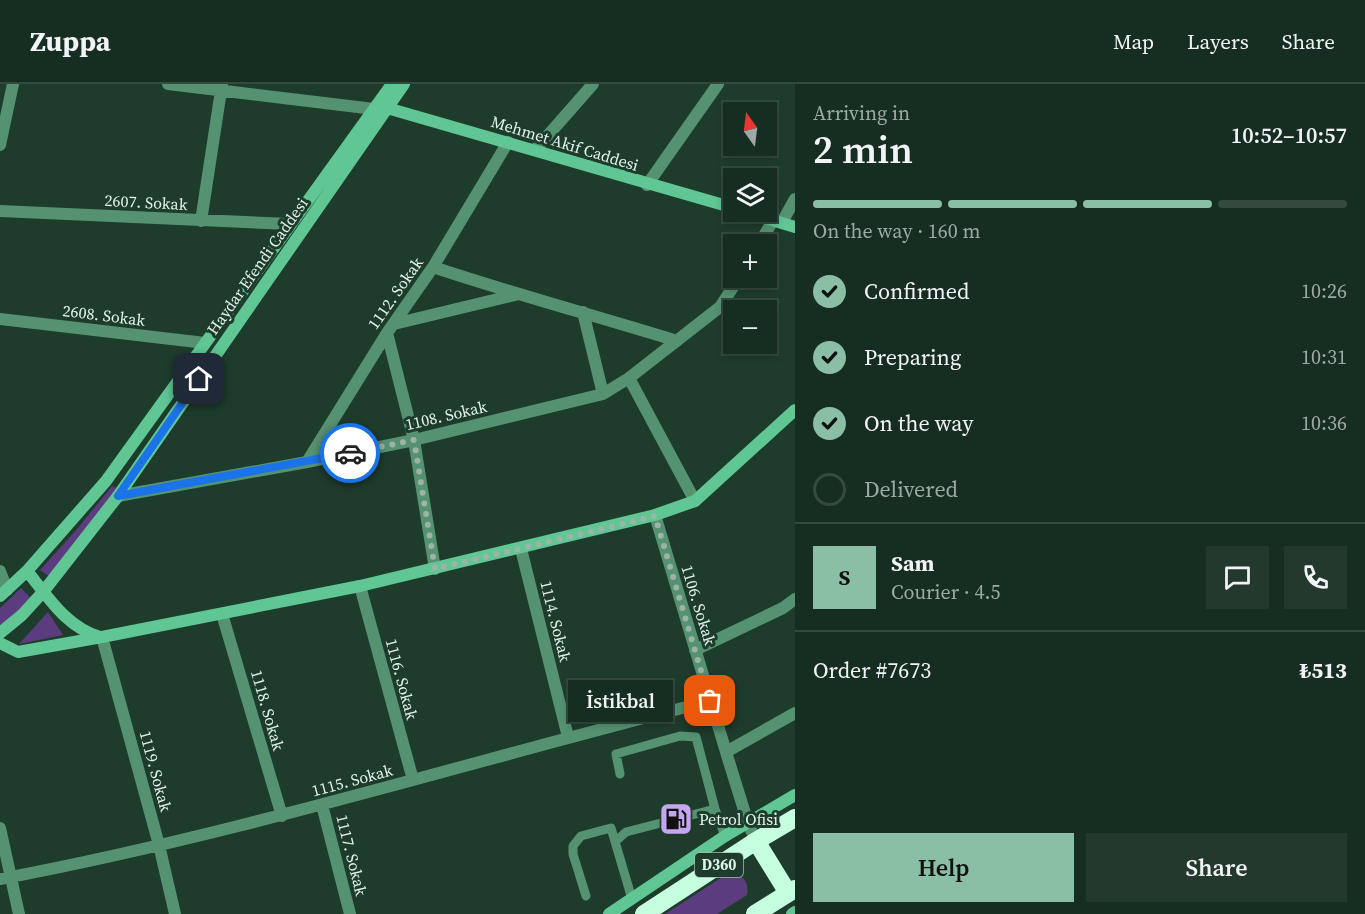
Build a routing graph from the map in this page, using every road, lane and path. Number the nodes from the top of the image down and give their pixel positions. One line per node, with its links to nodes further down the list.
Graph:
1 (14, 84): 11 (street)
2 (168, 84): 7 (street)
3 (392, 84): 9 (street, Haydar Efendi Caddesi)
4 (404, 84): 8 (street, Haydar Efendi Caddesi)
5 (593, 84): 12 (street)
6 (718, 84): 13 (street)
7 (221, 87): 9 (street); 17 (street)
8 (387, 108): 10 (street, Mehmet Akif Caddesi); 35 (street, Haydar Efendi Caddesi)
9 (374, 109): 19 (street, Haydar Efendi Caddesi)
10 (508, 142): 12 (street, Mehmet Akif Caddesi); 22 (street, 1112. Sokak)
11 (0, 145)
12 (535, 150): 13 (street, Mehmet Akif Caddesi)
13 (647, 184): 15 (street, Mehmet Akif Caddesi)
14 (795, 199): 18 (street)
15 (723, 205)
16 (0, 211): 17 (street, 2607. Sokak)
17 (201, 220): 19 (street, 2607. Sokak)
18 (778, 221): 20 (street); 21 (street)
19 (290, 224): 29 (street, Haydar Efendi Caddesi)
20 (795, 227)
21 (767, 234)
22 (433, 267): 24 (street); 27 (street, 1112. Sokak)
23 (732, 288): 28 (street, 1108. Sokak)
24 (516, 295): 25 (street); 27 (street)
25 (583, 312): 28 (street); 31 (street)
26 (0, 318): 29 (street, 2608. Sokak)
27 (390, 328): 33 (street); 34 (street, 1112. Sokak)
28 (678, 341): 30 (street, 1108. Sokak)
29 (205, 343): 41 (street, Haydar Efendi Caddesi)
30 (628, 378): 31 (street, 1108. Sokak); 36 (street)
31 (603, 394): 33 (street, 1108. Sokak)
32 (795, 410): 36 (street)
33 (414, 440): 34 (street, 1108. Sokak); 39 (street)
34 (307, 462): 35 (street, 1108. Sokak)
35 (118, 496): 43 (street, Haydar Efendi Caddesi)
36 (695, 501): 37 (street)
37 (655, 516): 38 (street); 50 (street, 1106. Sokak)
38 (522, 549): 39 (street); 53 (street, 1114. Sokak)
39 (435, 569): 42 (street)
40 (0, 571): 44 (street)
41 (27, 571): 43 (street); 44 (street, Haydar Efendi Caddesi)
42 (360, 586): 46 (street); 56 (street, 1116. Sokak)
43 (43, 592): 47 (street, Haydar Efendi Caddesi); 48 (street)
44 (3, 593)
45 (795, 599): 50 (street)
46 (222, 614): 48 (street); 60 (street, 1118. Sokak)
47 (0, 633)
48 (102, 637): 49 (street); 67 (street, 1119. Sokak)
49 (0, 643)
50 (695, 650): 51 (street, 1106. Sokak)
51 (710, 701): 53 (street, 1115. Sokak); 54 (street, 1106. Sokak)
52 (795, 713): 54 (street)
53 (568, 737): 56 (street, 1115. Sokak)
54 (726, 752): 62 (street, 1106. Sokak)
55 (620, 774): 59 (lane)
56 (413, 780): 58 (street, 1115. Sokak)
57 (795, 795): 62 (street)
58 (322, 805): 60 (street, 1115. Sokak); 74 (street, 1117. Sokak)
59 (715, 809): 64 (lane); 65 (lane)
60 (282, 816): 67 (street, 1115. Sokak)
61 (795, 818): 66 (highway, D360)
62 (748, 823): 64 (street); 66 (street, 1106. Sokak)
63 (0, 828): 68 (street)
64 (725, 836): 71 (street)
65 (616, 841): 70 (lane); 71 (lane)
66 (756, 841): 69 (highway); 76 (highway, D360)
67 (159, 845): 68 (street, 1115. Sokak); 73 (street, 1119. Sokak)
68 (5, 878): 72 (street)
69 (793, 895): 77 (highway)
70 (586, 896)
71 (632, 899): 75 (street)
72 (19, 914)
73 (175, 914)
74 (350, 914)
75 (609, 914)
76 (644, 914)
77 (755, 914)

